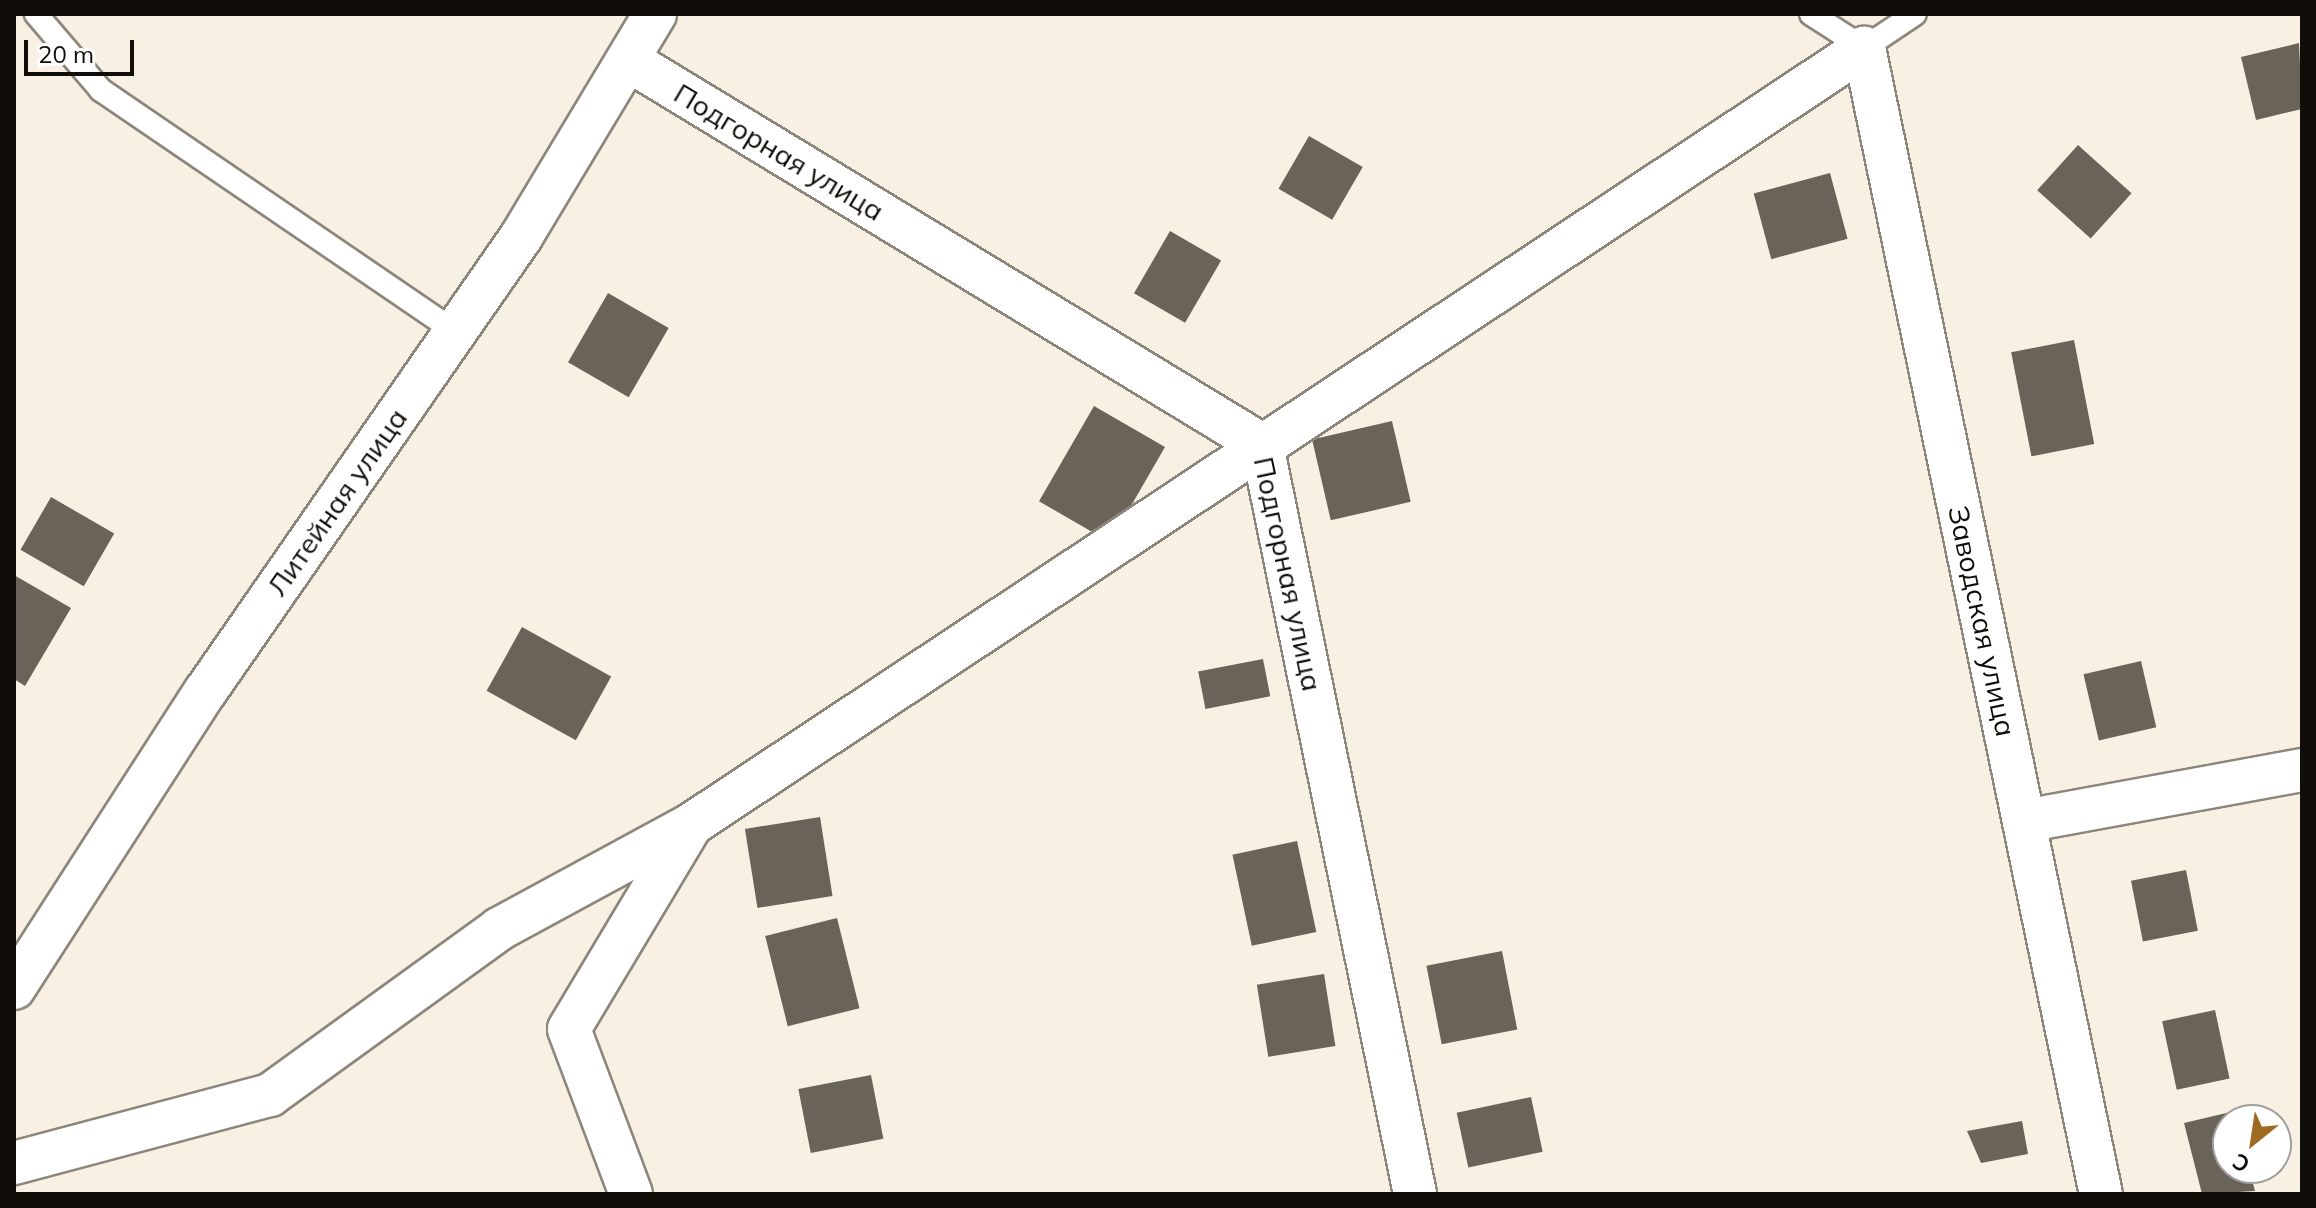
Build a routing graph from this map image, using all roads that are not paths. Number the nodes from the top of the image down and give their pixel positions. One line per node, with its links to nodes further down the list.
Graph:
1 (36, 14): 7 (lane)
2 (655, 14): 6 (street, Литейная улица)
3 (1811, 14): 5 (lane)
4 (1915, 14): 5 (lane)
5 (1864, 48): 8 (street); 10 (street, Заводская улица)
6 (628, 60): 7 (street, Литейная улица); 8 (street, Подгорная улица)
7 (456, 332): 12 (street, Литейная улица)
8 (1262, 445): 11 (street); 15 (street, Подгорная улица)
9 (2302, 770): 10 (street)
10 (2024, 821): 16 (street, Заводская улица)
11 (692, 824): 13 (street); 14 (street)
12 (14, 988)
13 (14, 1163)
14 (631, 1194)
15 (1415, 1194)
16 (2101, 1194)

